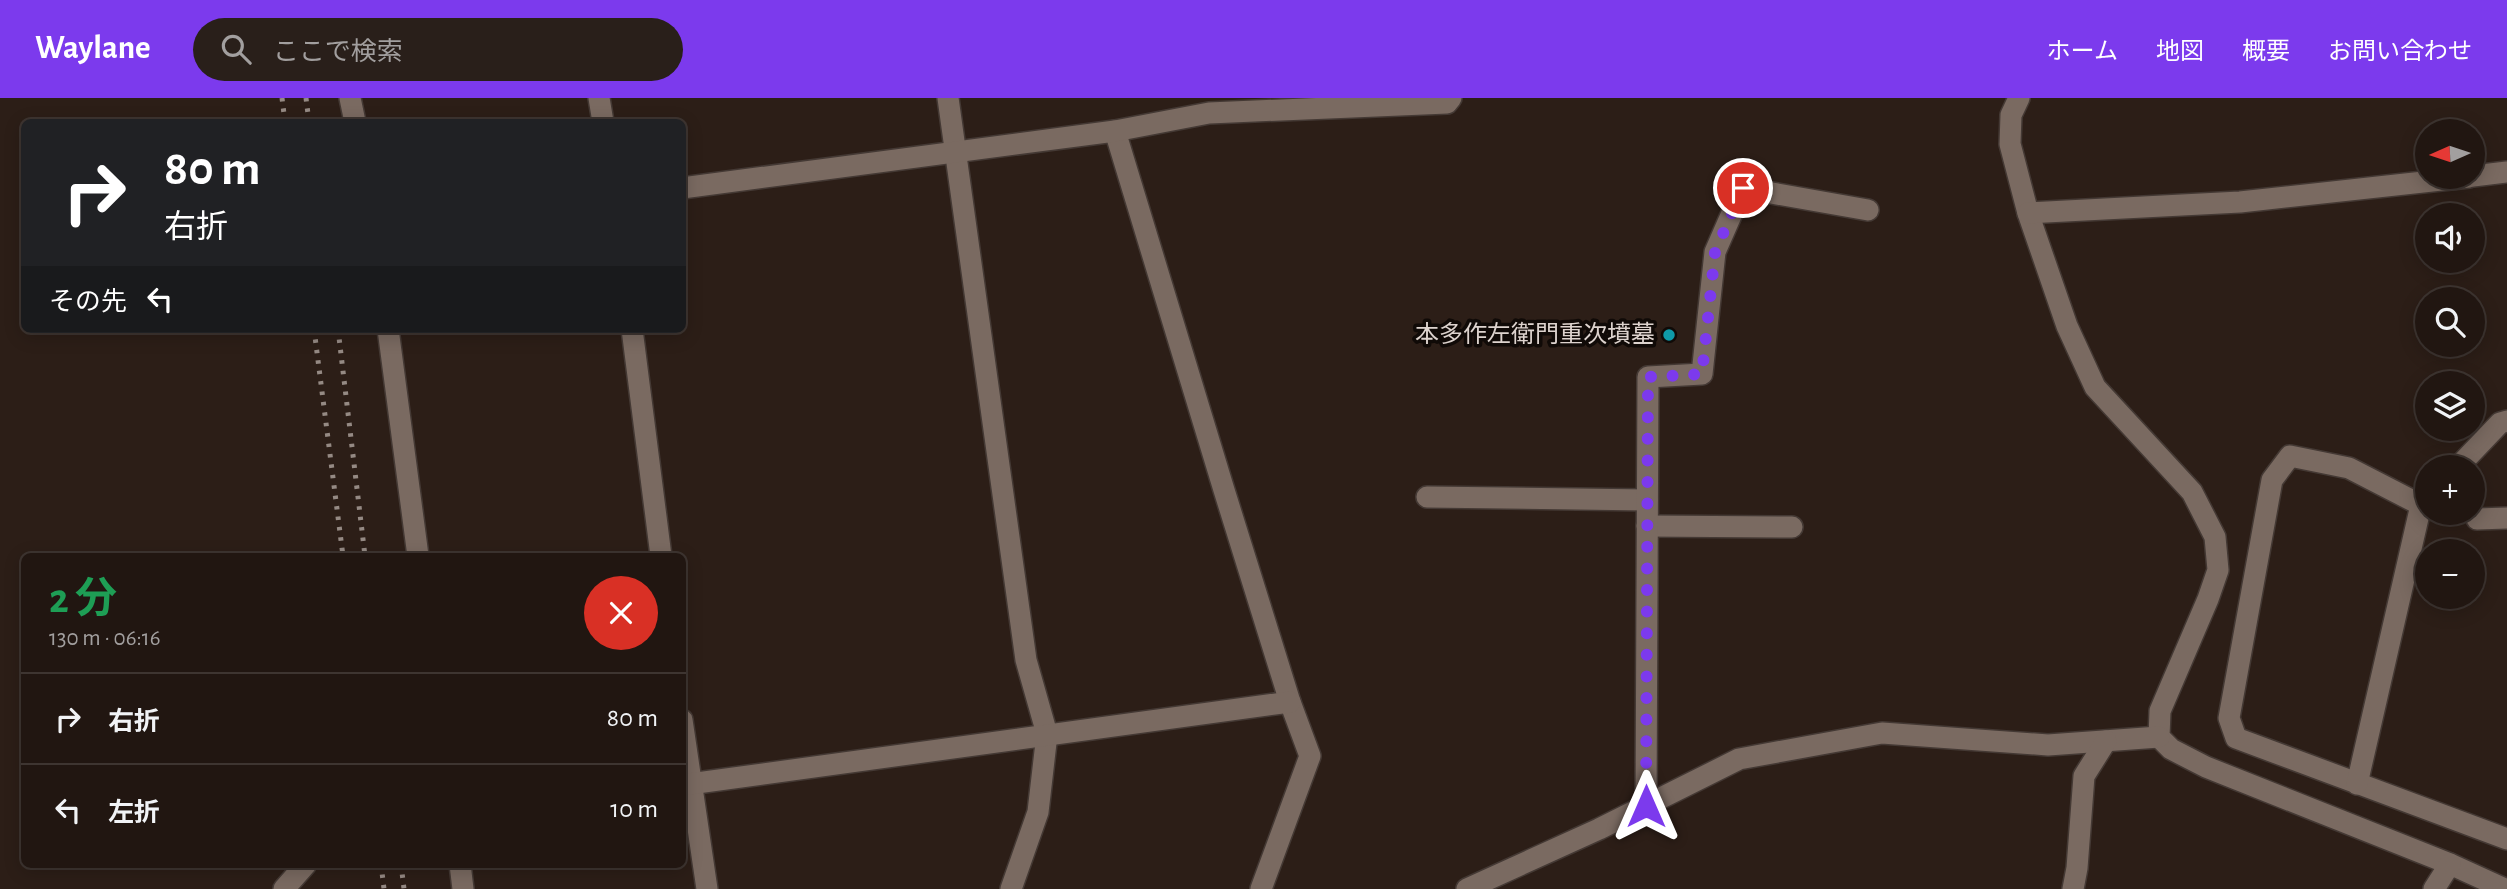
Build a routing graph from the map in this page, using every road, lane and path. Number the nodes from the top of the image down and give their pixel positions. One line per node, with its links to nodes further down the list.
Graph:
1 (350, 98): 7 (street)
2 (599, 98): 8 (street)
3 (947, 98): 10 (street)
4 (1451, 98): 6 (street)
5 (2019, 98): 16 (street)
6 (1263, 104): 9 (street)
7 (354, 119)
8 (602, 119)
9 (1115, 131): 10 (street); 31 (street)
10 (956, 152): 14 (street); 32 (street)
11 (2507, 172): 12 (street)
12 (2485, 174)
13 (2415, 182): 16 (street)
14 (686, 187)
15 (1868, 210): 23 (street)
16 (2028, 213): 33 (street)
17 (389, 333): 29 (street)
18 (633, 333): 30 (street)
19 (2507, 421): 20 (street)
20 (2469, 455)
21 (1427, 497): 23 (street)
22 (2415, 498): 36 (street)
23 (1647, 500): 27 (street)
24 (2507, 518): 25 (street)
25 (2485, 519)
26 (2419, 525): 36 (street)
27 (1647, 526): 28 (street); 37 (street)
28 (1792, 527)
29 (418, 553)
30 (662, 553)
31 (1290, 702): 32 (street); 46 (street)
32 (1047, 734): 35 (street); 45 (street)
33 (2159, 737): 34 (street); 39 (street)
34 (2106, 741): 37 (street); 48 (street)
35 (687, 784): 44 (street)
36 (2357, 784): 38 (street)
37 (1646, 806): 47 (street)
38 (2507, 839)
39 (2450, 864): 49 (street); 50 (street)
40 (302, 868): 42 (street)
41 (460, 868): 43 (street)
42 (284, 889)
43 (463, 889)
44 (707, 889)
45 (1011, 889)
46 (1261, 889)
47 (1467, 889)
48 (2073, 889)
49 (2434, 889)
50 (2505, 889)

